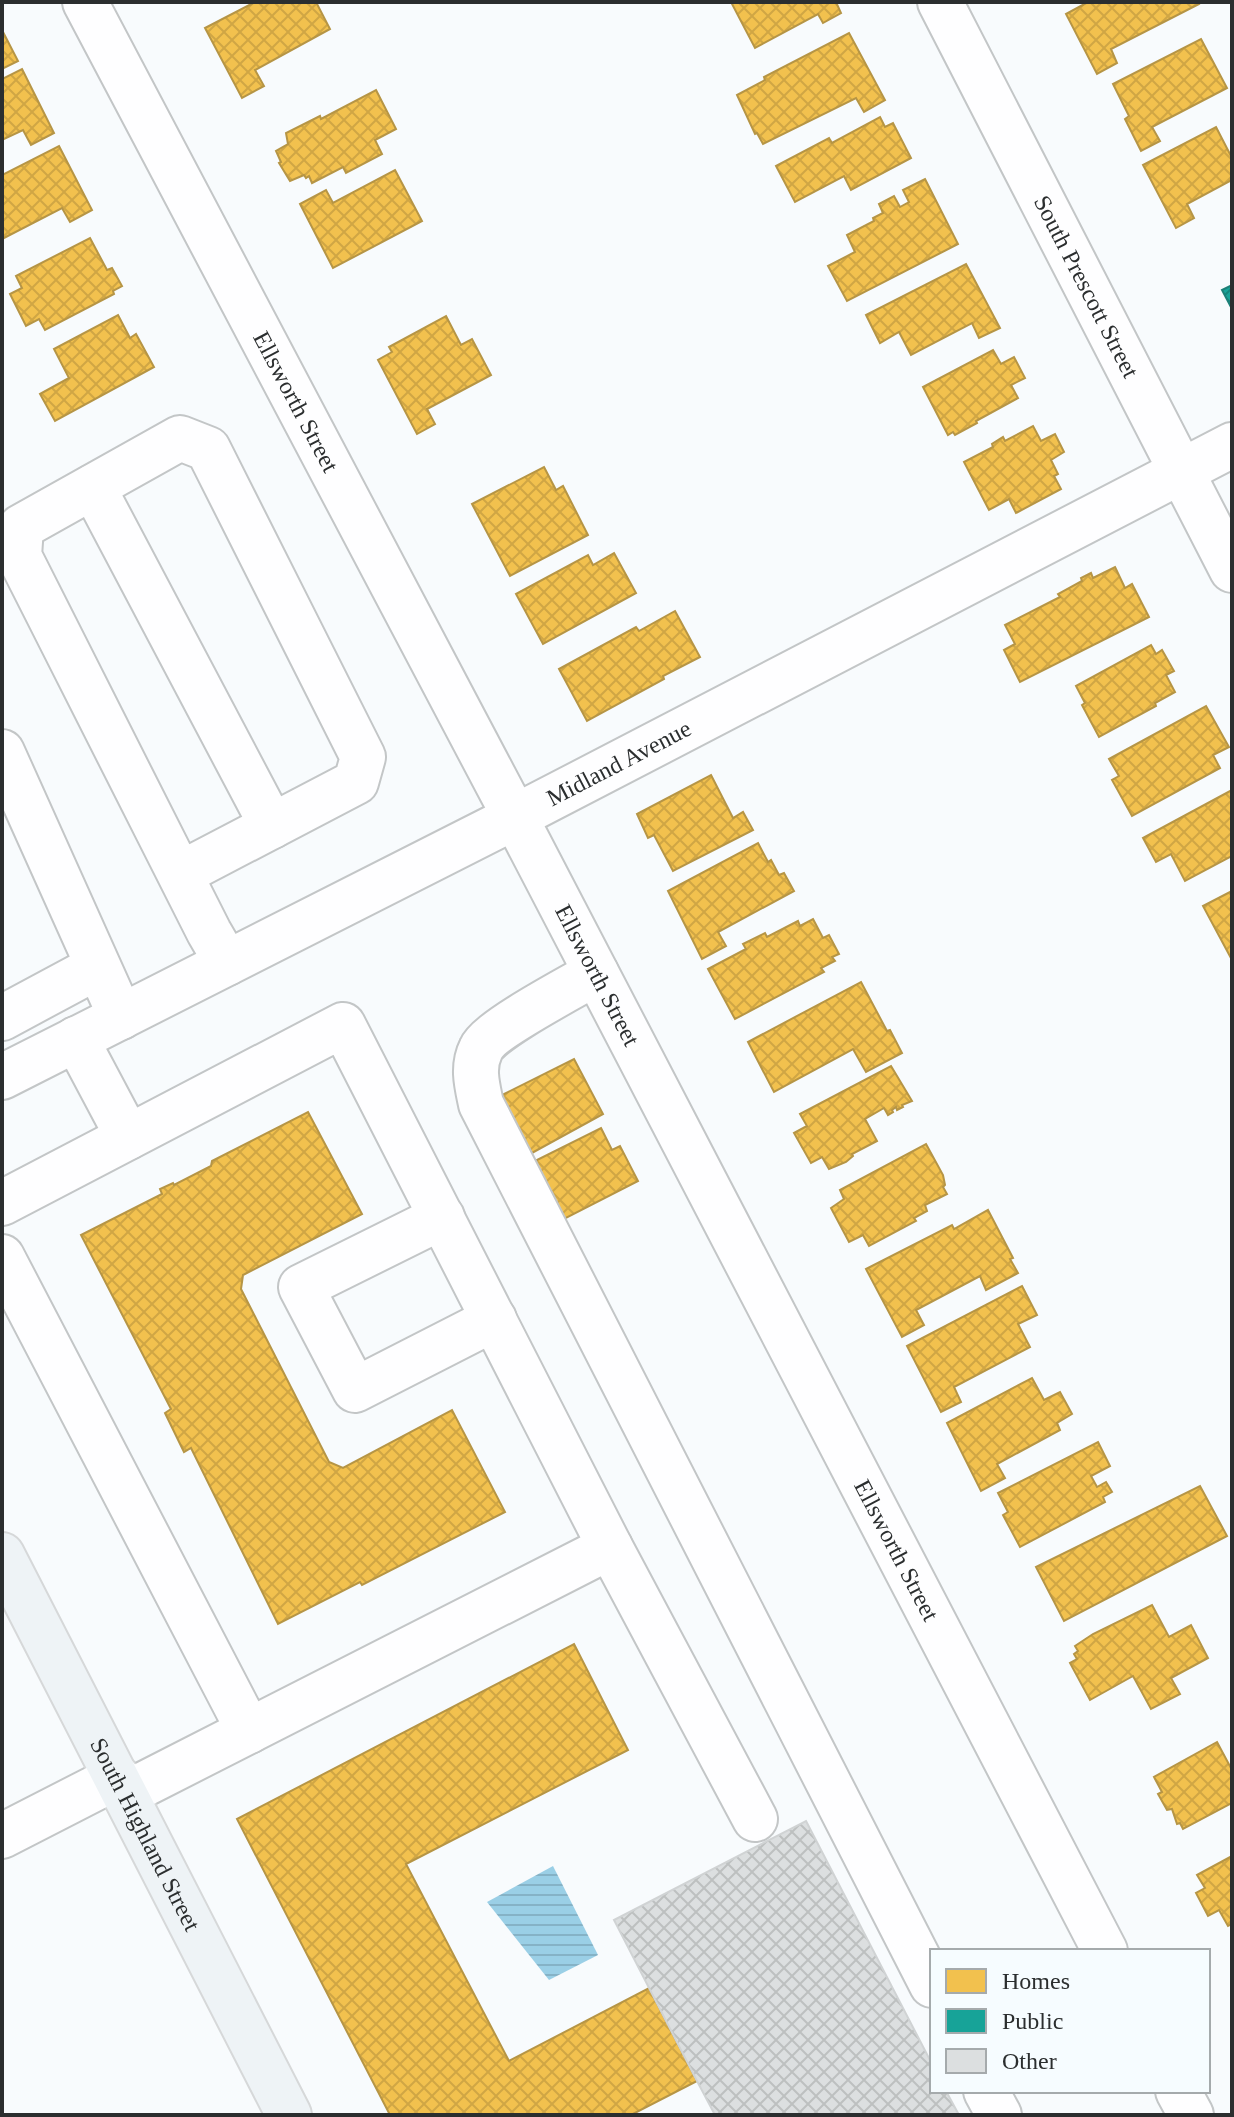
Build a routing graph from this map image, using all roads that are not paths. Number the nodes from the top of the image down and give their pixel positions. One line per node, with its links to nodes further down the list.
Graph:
1 (85, 2): 8 (street, Ellsworth Street)
2 (940, 2): 4 (street, South Prescott Street)
3 (1232, 445): 4 (street, Midland Avenue)
4 (1180, 472): 6 (street, South Prescott Street); 8 (street, Midland Avenue)
5 (93, 487): 9 (street); 9 (street); 10 (street)
6 (1232, 570)
7 (2, 752): 12 (street)
8 (515, 817): 11 (street, Midland Avenue); 13 (street, Ellsworth Street)
9 (272, 826): 10 (street)
10 (180, 874): 11 (street)
11 (227, 963): 14 (street, Midland Avenue)
12 (97, 967): 14 (street); 15 (street)
13 (596, 973): 29 (street, Ellsworth Street); 30 (street)
14 (121, 1017): 16 (street, Midland Avenue)
15 (2, 1018)
16 (76, 1039): 17 (street, Midland Avenue); 18 (street)
17 (2, 1077)
18 (128, 1137): 19 (street); 20 (street)
19 (2, 1203)
20 (442, 1217): 22 (street); 22 (street)
21 (2, 1257): 25 (street)
22 (494, 1319): 23 (street)
23 (610, 1547): 25 (street); 27 (street)
24 (2, 1555): 26 (main road, South Highland Street)
25 (249, 1731): 26 (street)
26 (121, 1785): 28 (street); 33 (main road, South Highland Street)
27 (755, 1819)
28 (2, 1836)
29 (1104, 1949)
30 (930, 1981)
31 (987, 2093): 34 (street)
32 (1179, 2093): 35 (street)
33 (289, 2115)
34 (999, 2115)
35 (1191, 2115)

